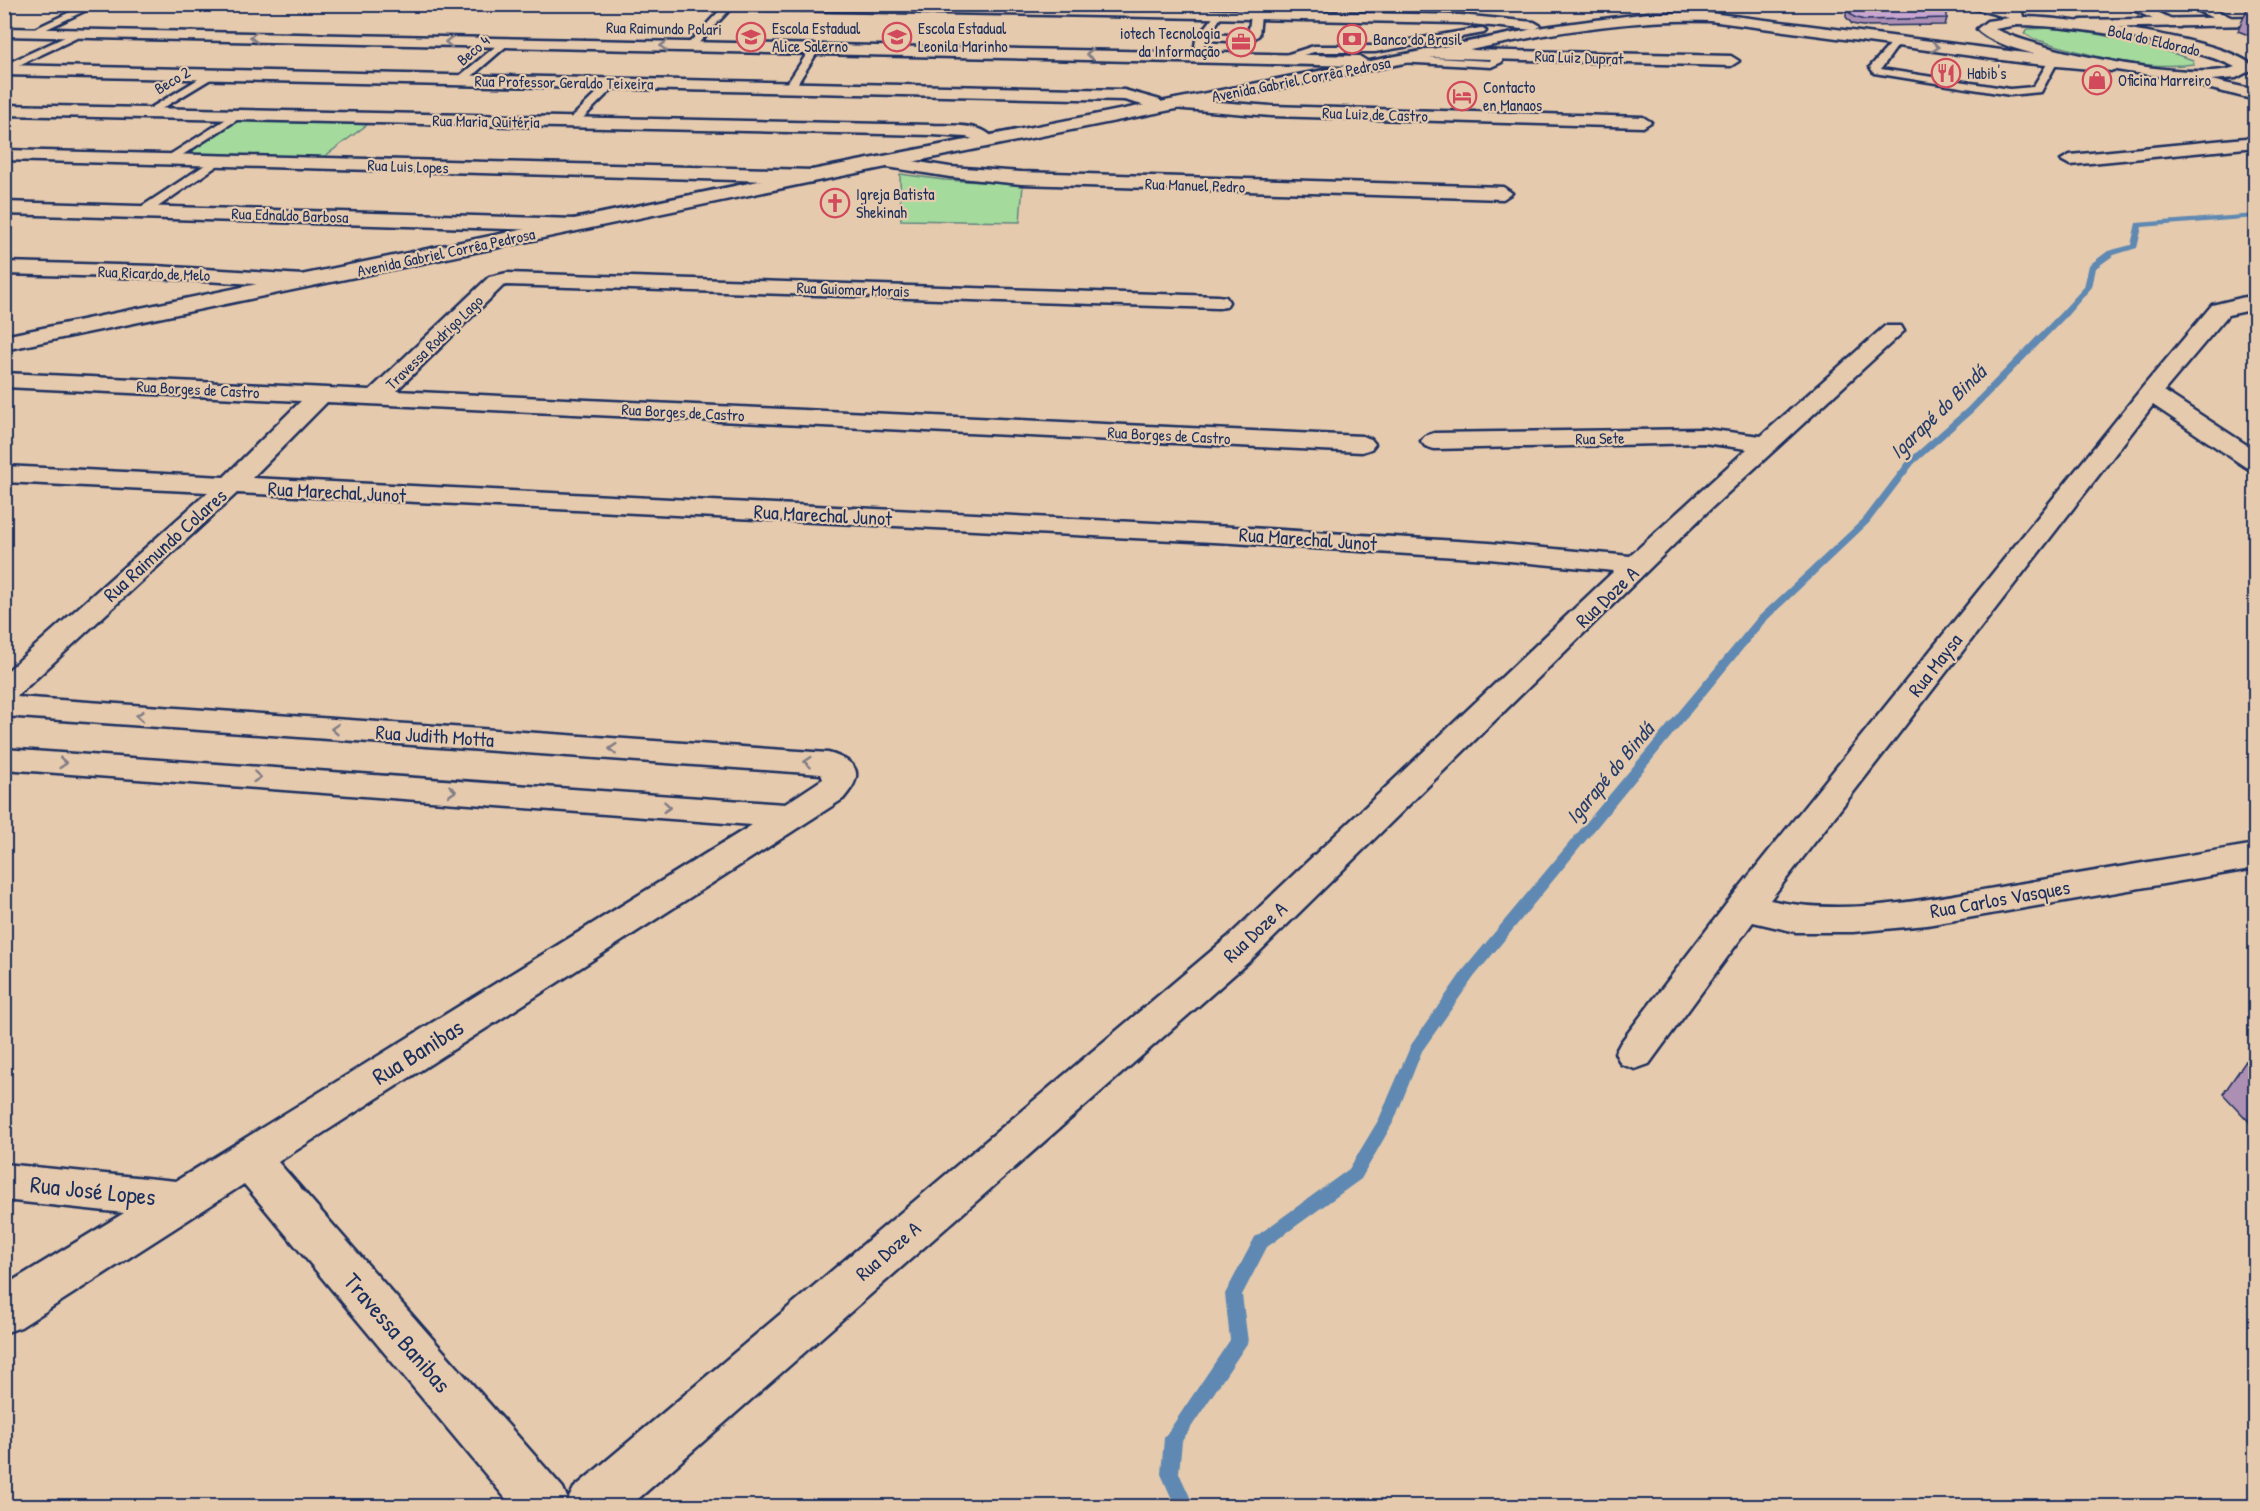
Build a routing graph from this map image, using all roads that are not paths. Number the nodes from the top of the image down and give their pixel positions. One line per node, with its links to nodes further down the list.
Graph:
1 (95, 4): 20 (lane)
2 (681, 4): 5 (street)
3 (2128, 4): 15 (street)
4 (2189, 4): 12 (street)
5 (730, 5): 8 (street); 25 (lane)
6 (1681, 6): 13 (street, Avenida Gabriel Corrêa Pedrosa); 19 (street, Avenida Gabriel Corrêa Pedrosa)
7 (1960, 11): 10 (street); 16 (street)
8 (1218, 14): 9 (street); 22 (lane)
9 (1256, 15): 13 (street); 22 (lane)
10 (2048, 21): 14 (street, Bola do Eldorado); 16 (street, Bola do Eldorado)
11 (2256, 21): 12 (street)
12 (2234, 22): 15 (street)
13 (1545, 24): 23 (street, Avenida Gabriel Corrêa Pedrosa); 27 (street, Avenida Gabriel Corrêa Pedrosa); 30 (street); 33 (street, Avenida Gabriel Corrêa Pedrosa)
14 (2081, 24): 15 (street); 38 (street, Bola do Eldorado)
15 (2175, 24)
16 (1981, 28): 36 (street, Bola do Eldorado)
17 (1481, 30): 31 (lane)
18 (4, 32): 20 (street, Rua Raimundo Polari)
19 (1941, 32)
20 (31, 33): 21 (street, Rua Raimundo Polari)
21 (78, 34): 24 (street, Rua Raimundo Polari, one-way to 21); 37 (lane)
22 (1205, 37): 29 (lane)
23 (1896, 42): 35 (street, Avenida Gabriel Corrêa Pedrosa, one-way to 35); 35 (lane)
24 (505, 43): 25 (street, Rua Raimundo Polari, one-way to 24); 41 (lane, Beco 4)
25 (690, 46): 26 (street, Rua Raimundo Polari)
26 (815, 48): 29 (street, Rua Raimundo Polari, one-way to 26); 43 (lane)
27 (1426, 54): 28 (street, Rua Luiz Duprat); 32 (street, Avenida Gabriel Corrêa Pedrosa)
28 (1497, 55): 30 (street, Rua Luiz Duprat); 32 (lane)
29 (1196, 56): 31 (street, Rua Raimundo Polari)
30 (1559, 57): 34 (street, Rua Luiz Duprat)
31 (1281, 58): 33 (street, Rua Raimundo Polari)
32 (1398, 59): 46 (street, Avenida Gabriel Corrêa Pedrosa)
33 (1359, 61): 45 (street, Avenida Gabriel Corrêa Pedrosa)
34 (1731, 61)
35 (2054, 61): 36 (street, Avenida Gabriel Corrêa Pedrosa)
36 (2111, 66): 39 (street, Bola do Eldorado)
37 (4, 70): 40 (street, Rua Professor Geraldo Teixeira)
38 (2251, 70): 39 (street, Bola do Eldorado)
39 (2159, 72): 44 (street)
40 (210, 75): 41 (street, Rua Professor Geraldo Teixeira); 48 (lane, Beco 2)
41 (461, 80): 42 (street, Rua Professor Geraldo Teixeira)
42 (612, 84): 43 (street, Rua Professor Geraldo Teixeira); 51 (lane)
43 (790, 87): 45 (street, Rua Professor Geraldo Teixeira)
44 (2256, 95)
45 (1154, 103): 52 (street, Avenida Gabriel Corrêa Pedrosa)
46 (1178, 104): 50 (street, Rua Luiz de Castro); 58 (street, Avenida Gabriel Corrêa Pedrosa)
47 (4, 110): 48 (street, Rua Maria Quitéria)
48 (149, 112): 49 (street, Rua Maria Quitéria)
49 (239, 114): 51 (street, Rua Maria Quitéria); 55 (lane)
50 (1643, 122)
51 (572, 123): 52 (street, Rua Maria Quitéria)
52 (975, 134): 58 (street, Avenida Gabriel Corrêa Pedrosa)
53 (2256, 142): 56 (street)
54 (4, 155): 55 (street, Rua Luis Lopes)
55 (169, 159): 57 (street, Rua Luis Lopes)
56 (2070, 160)
57 (218, 161): 59 (street, Rua Luis Lopes); 62 (lane)
58 (887, 162): 59 (street, Avenida Gabriel Corrêa Pedrosa); 60 (street, Rua Manuel Pedro)
59 (812, 176): 63 (street, Avenida Gabriel Corrêa Pedrosa)
60 (1503, 193)
61 (4, 208): 62 (street, Rua Ednaldo Barbosa)
62 (145, 210): 63 (street, Rua Ednaldo Barbosa)
63 (575, 225): 65 (street, Avenida Gabriel Corrêa Pedrosa)
64 (4, 268): 65 (street, Rua Ricardo de Melo)
65 (303, 281): 70 (street, Avenida Gabriel Corrêa Pedrosa)
66 (491, 286): 67 (street, Rua Guiomar Morais); 74 (street, Travessa Rodrigo Lago)
67 (1218, 302)
68 (2256, 303): 72 (street, Rua Maysa)
69 (1893, 331): 77 (street, Rua Doze A)
70 (9, 340)
71 (4, 380): 73 (street, Rua Borges de Castro)
72 (2150, 393): 78 (street); 88 (street, Rua Maysa)
73 (321, 395): 74 (street, Rua Borges de Castro); 80 (street, Rua Raimundo Colares)
74 (377, 397): 76 (street, Rua Borges de Castro)
75 (1434, 441): 77 (street, Rua Sete)
76 (1362, 444)
77 (1766, 444): 81 (street, Rua Doze A)
78 (2256, 463)
79 (4, 474): 80 (street, Rua Marechal Junot)
80 (229, 487): 81 (street, Rua Marechal Junot); 82 (street, Rua Raimundo Colares)
81 (1640, 565): 95 (street, Rua Doze A)
82 (4, 691)
83 (4, 706): 85 (street, Rua Judith Motta, one-way to 83)
84 (4, 759): 86 (street, one-way to 86)
85 (831, 791): 86 (street, Rua Banibas)
86 (790, 816): 90 (street, Rua Banibas)
87 (2256, 856): 88 (street, Rua Carlos Vasques)
88 (1744, 907): 89 (street, Rua Maysa)
89 (1635, 1053)
90 (249, 1159): 92 (street, Rua Banibas); 94 (street, Travessa Banibas)
91 (4, 1182): 92 (street, Rua José Lopes)
92 (181, 1200): 93 (street, Rua Banibas)
93 (4, 1312)
94 (546, 1506)
95 (592, 1506)

